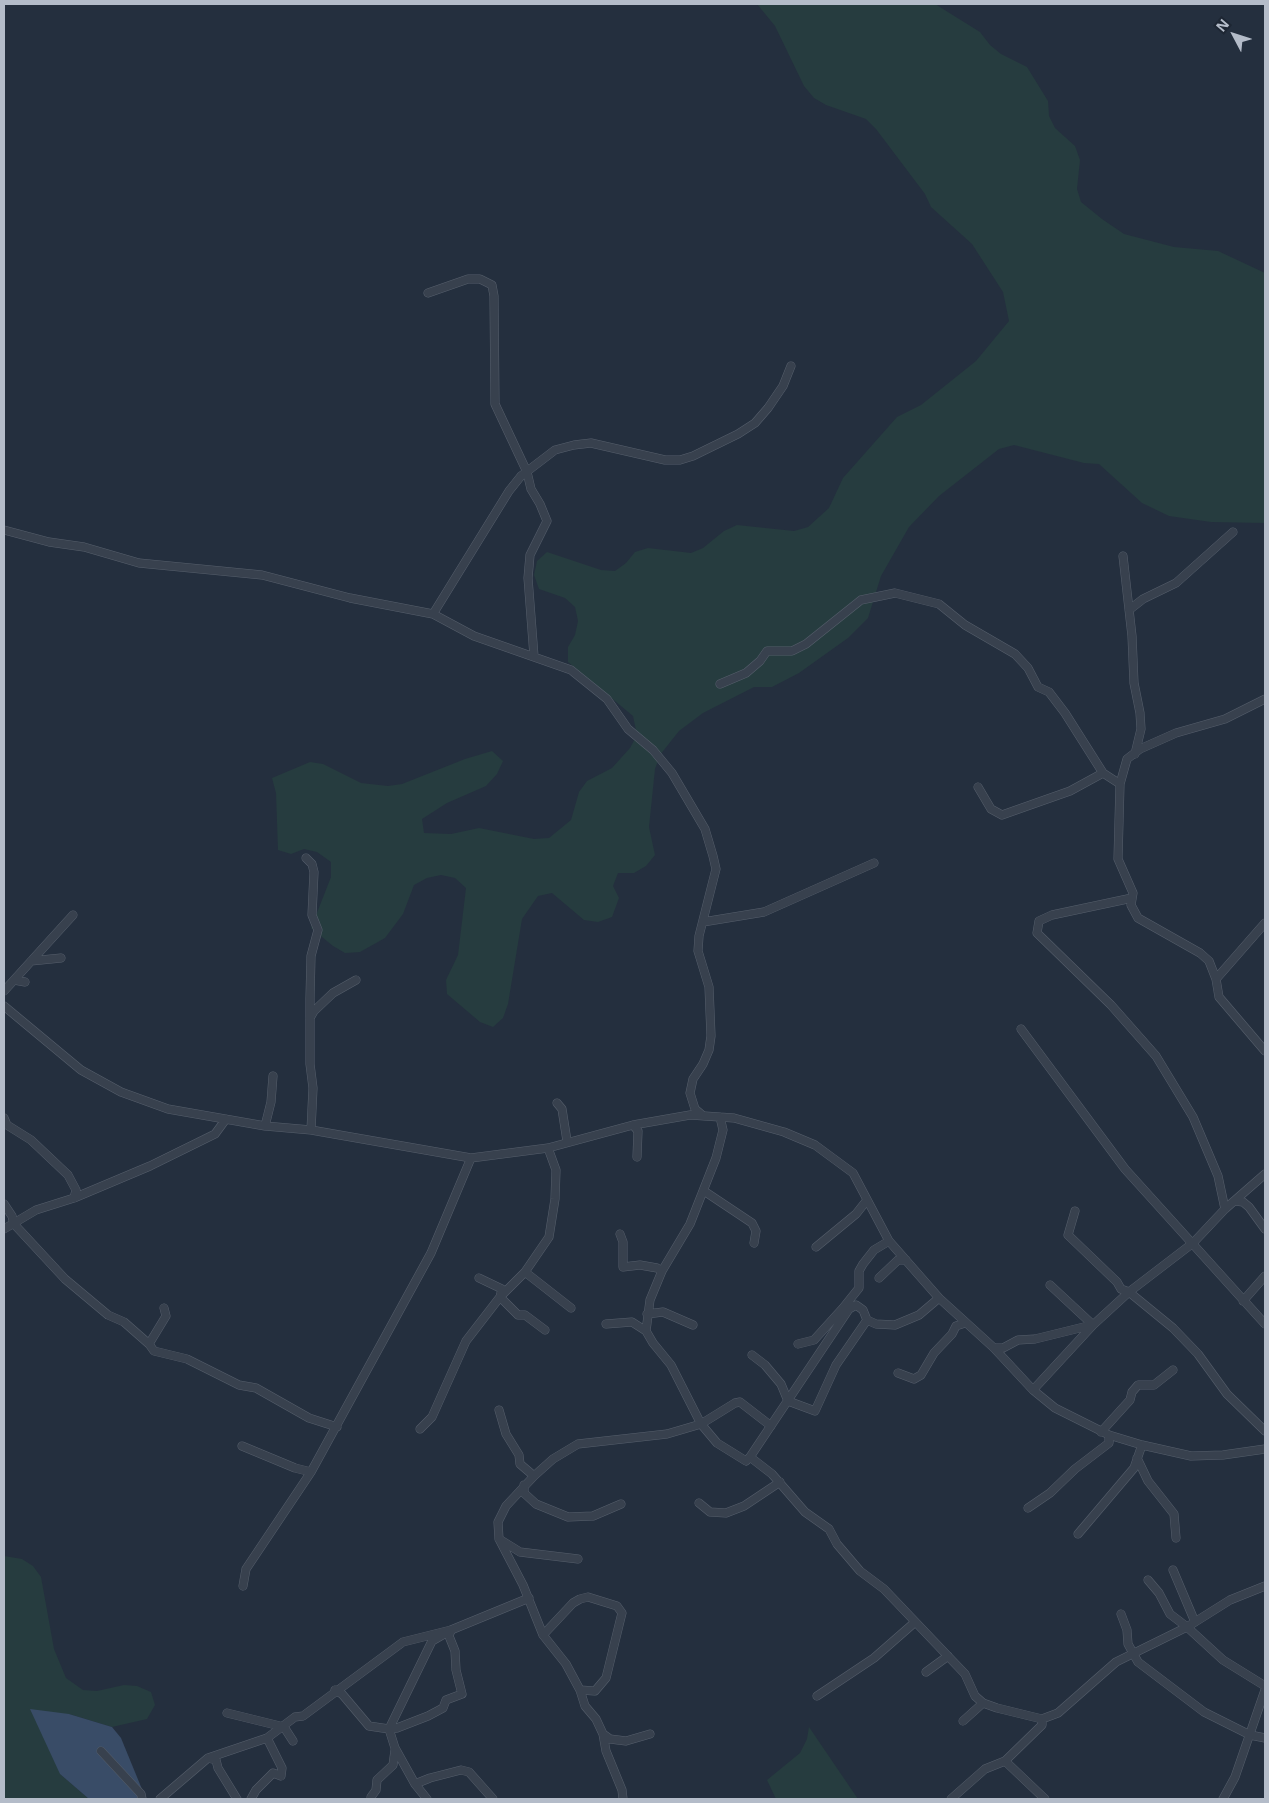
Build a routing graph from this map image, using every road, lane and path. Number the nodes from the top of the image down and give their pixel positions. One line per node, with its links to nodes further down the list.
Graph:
1 (428, 293): 3 (street)
2 (791, 366): 3 (street)
3 (527, 472): 8 (street); 9 (street)
4 (4, 530): 8 (street)
5 (1233, 532): 7 (street)
6 (1123, 556): 7 (street)
7 (1129, 610): 12 (street)
8 (433, 614): 9 (street)
9 (534, 656): 20 (street)
10 (720, 684): 13 (street)
11 (1265, 699): 12 (street)
12 (1135, 754): 14 (street)
13 (1102, 773): 14 (street); 15 (street)
14 (1120, 784): 18 (street)
15 (978, 787)
16 (306, 858): 30 (street)
17 (874, 863): 20 (street)
18 (1132, 898): 24 (street); 52 (street)
19 (73, 915): 23 (street)
20 (703, 922): 35 (street)
21 (1265, 923): 24 (street)
22 (61, 958): 23 (street)
23 (31, 961): 25 (street)
24 (1216, 978): 32 (street)
25 (14, 980): 27 (street); 28 (street)
26 (356, 980): 30 (street)
27 (25, 982)
28 (4, 990)
29 (4, 1006): 38 (street)
30 (310, 1018): 41 (street)
31 (1021, 1029): 60 (street)
32 (1265, 1051)
33 (273, 1076): 40 (street)
34 (557, 1103): 42 (street)
35 (701, 1114): 36 (street); 39 (street)
36 (720, 1116): 47 (street); 49 (street)
37 (4, 1118): 48 (street)
38 (226, 1119): 40 (street); 48 (street)
39 (633, 1125): 42 (street); 44 (street)
40 (264, 1126): 41 (street)
41 (311, 1130): 45 (street)
42 (567, 1141): 43 (street)
43 (548, 1148): 45 (street); 64 (street)
44 (637, 1157)
45 (471, 1158): 95 (street)
46 (1265, 1174): 50 (street)
47 (704, 1191): 59 (street); 63 (street)
48 (74, 1198): 54 (street)
49 (867, 1200): 58 (street); 61 (street)
50 (1235, 1201): 52 (street); 56 (street)
51 (4, 1204): 54 (street)
52 (1225, 1209): 60 (street)
53 (1075, 1211): 69 (street)
54 (14, 1224): 55 (street); 84 (street)
55 (4, 1229)
56 (1265, 1229)
57 (620, 1234): 63 (street)
58 (889, 1241): 62 (street); 85 (street)
59 (754, 1243)
60 (1193, 1243): 69 (street); 72 (street)
61 (816, 1247)
62 (906, 1260): 67 (street); 71 (street)
63 (662, 1271): 75 (street)
64 (525, 1272): 70 (street); 74 (street)
65 (1265, 1276): 72 (street)
66 (479, 1278): 70 (street)
67 (879, 1278)
68 (1050, 1285): 81 (street)
69 (1129, 1292): 81 (street); 97 (street)
70 (500, 1297): 82 (street); 96 (street)
71 (939, 1298): 76 (street); 77 (street)
72 (1243, 1301): 79 (street)
73 (164, 1308): 84 (street)
74 (571, 1308)
75 (647, 1314): 80 (street); 83 (street)
76 (867, 1320): 91 (street); 91 (street)
77 (965, 1323): 86 (street); 89 (street)
78 (606, 1324): 83 (street)
79 (1265, 1324)
80 (693, 1325)
81 (1094, 1325): 86 (street); 90 (street)
82 (545, 1330)
83 (646, 1331): 93 (street)
84 (149, 1344): 95 (street)
85 (798, 1344)
86 (994, 1348): 90 (street)
87 (752, 1355): 91 (street)
88 (1173, 1370): 98 (street)
89 (898, 1373)
90 (1033, 1390): 98 (street)
91 (788, 1402): 94 (street)
92 (499, 1410): 105 (street)
93 (701, 1424): 94 (street); 102 (street); 105 (street)
94 (771, 1426): 102 (street)
95 (337, 1427): 104 (street)
96 (420, 1429)
97 (1265, 1431)
98 (1105, 1433): 99 (street); 110 (street)
99 (1142, 1445): 101 (street); 103 (street)
100 (242, 1446): 104 (street)
101 (1265, 1449)
102 (750, 1457): 106 (street)
103 (1137, 1458): 111 (street); 112 (street)
104 (311, 1472): 117 (street)
105 (534, 1476): 107 (street)
106 (780, 1482): 108 (street); 122 (street)
107 (524, 1485): 109 (street); 113 (street)
108 (699, 1503)
109 (621, 1504)
110 (1028, 1508)
111 (1078, 1534)
112 (1176, 1538)
113 (499, 1539): 114 (street); 119 (street)
114 (578, 1559)
115 (1173, 1570): 121 (street)
116 (1148, 1580): 123 (street)
117 (243, 1586)
118 (1265, 1586): 121 (street)
119 (529, 1598): 124 (street); 125 (street)
120 (1121, 1614): 126 (street)
121 (1195, 1622): 123 (street)
122 (914, 1623): 127 (street); 132 (street)
123 (1187, 1628): 126 (street); 129 (street)
124 (451, 1630): 130 (street); 138 (street); 138 (street)
125 (543, 1635): 131 (street); 131 (street)
126 (1133, 1655): 135 (street); 141 (street)
127 (948, 1656): 128 (street); 133 (street)
128 (926, 1672)
129 (1265, 1688): 141 (street)
130 (335, 1690): 137 (street); 138 (street)
131 (580, 1690): 139 (street)
132 (817, 1696)
133 (983, 1704): 135 (street); 136 (street)
134 (227, 1713): 137 (street)
135 (1042, 1718): 148 (street)
136 (963, 1721)
137 (284, 1727): 142 (street); 144 (street)
138 (389, 1729): 145 (street)
139 (603, 1734): 140 (street); 158 (street)
140 (650, 1734)
141 (1250, 1735): 143 (street); 151 (street)
142 (267, 1738): 147 (street); 155 (street)
143 (1265, 1738)
144 (293, 1741)
145 (395, 1748): 149 (street); 150 (street)
146 (101, 1751): 152 (street)
147 (208, 1758): 153 (street); 154 (street)
148 (1005, 1761): 159 (street); 160 (street)
149 (415, 1784): 156 (street); 157 (street)
150 (371, 1797)
151 (1225, 1798)
152 (142, 1799)
153 (160, 1799)
154 (236, 1799)
155 (251, 1799)
156 (427, 1799)
157 (493, 1799)
158 (623, 1799)
159 (951, 1799)
160 (1045, 1799)

